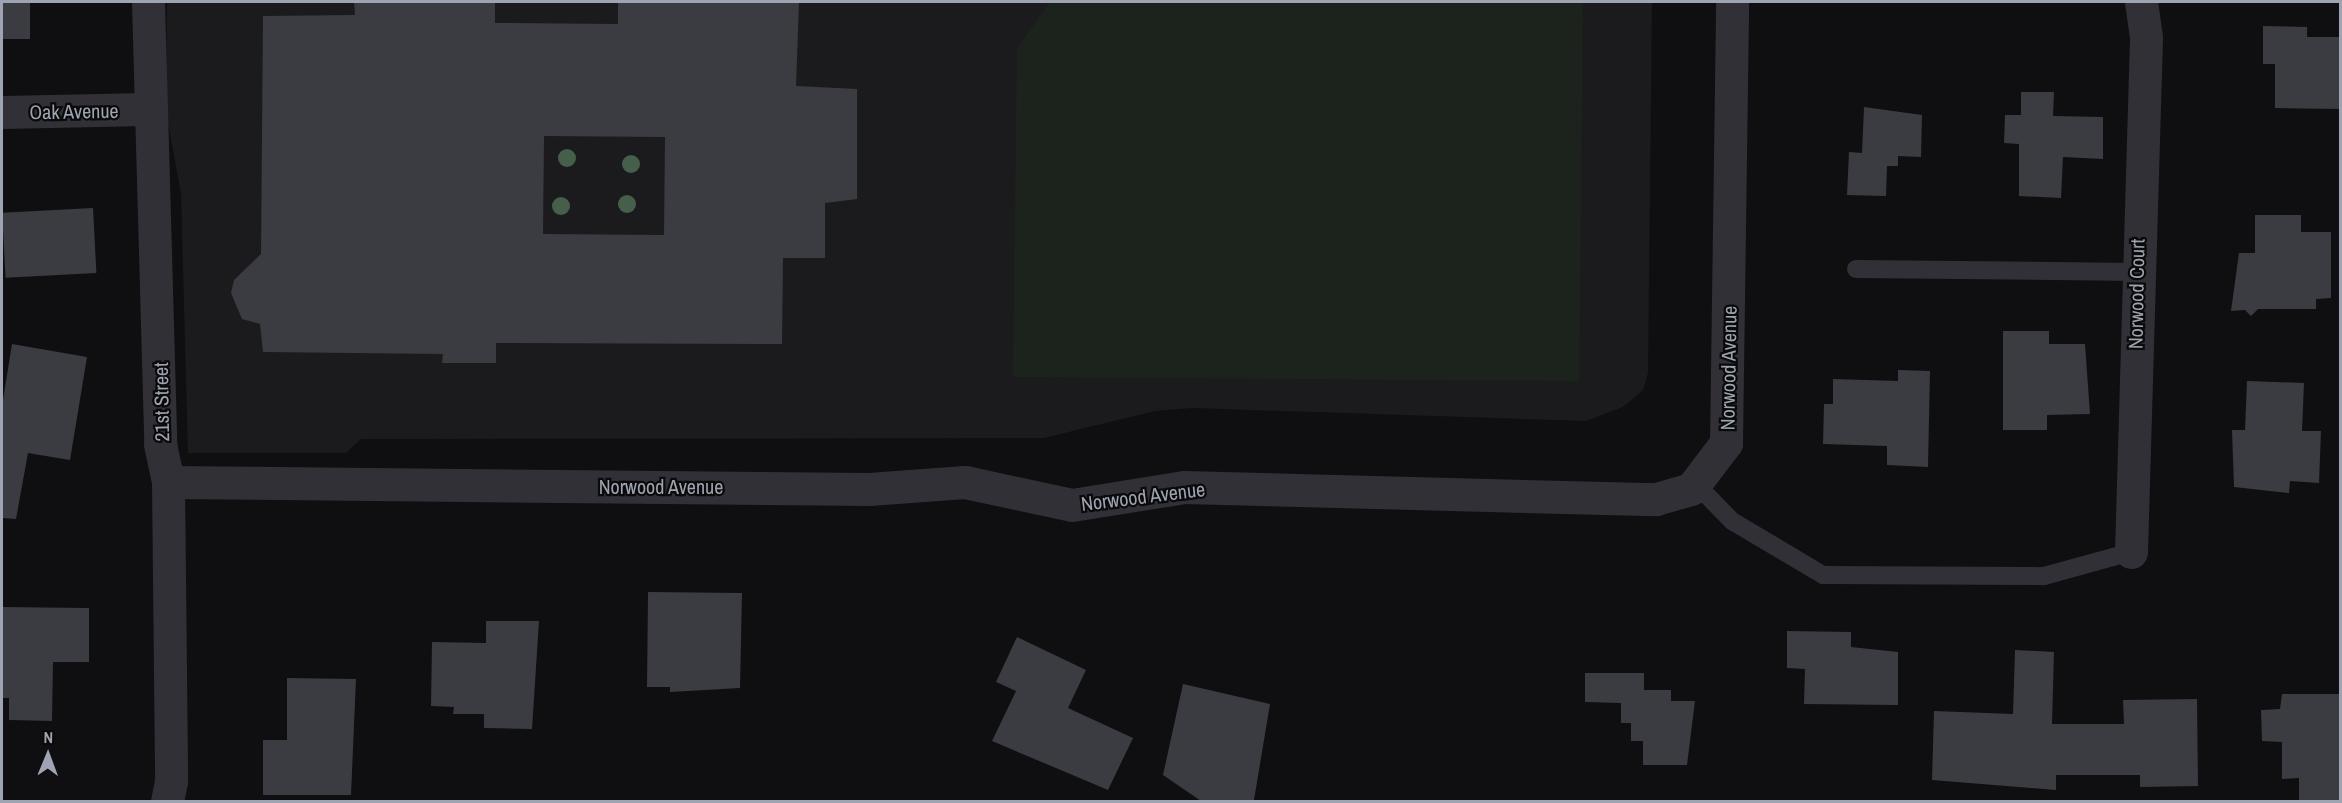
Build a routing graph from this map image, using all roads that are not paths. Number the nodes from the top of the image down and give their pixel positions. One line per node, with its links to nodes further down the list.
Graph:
1 (148, 2): 6 (street, 21st Street)
2 (1732, 2): 11 (street, Norwood Avenue)
3 (2141, 2): 5 (street, Norwood Court)
4 (2157, 2): 5 (street, Norwood Court)
5 (2146, 37): 9 (street, Norwood Court)
6 (147, 109): 7 (street, Oak Avenue); 10 (street, 21st Street)
7 (2, 112)
8 (1856, 268): 9 (lane)
9 (2137, 272): 12 (street, Norwood Court)
10 (168, 482): 11 (street, Norwood Avenue); 13 (street, 21st Street)
11 (1696, 484): 12 (lane)
12 (2131, 552)
13 (167, 801)

